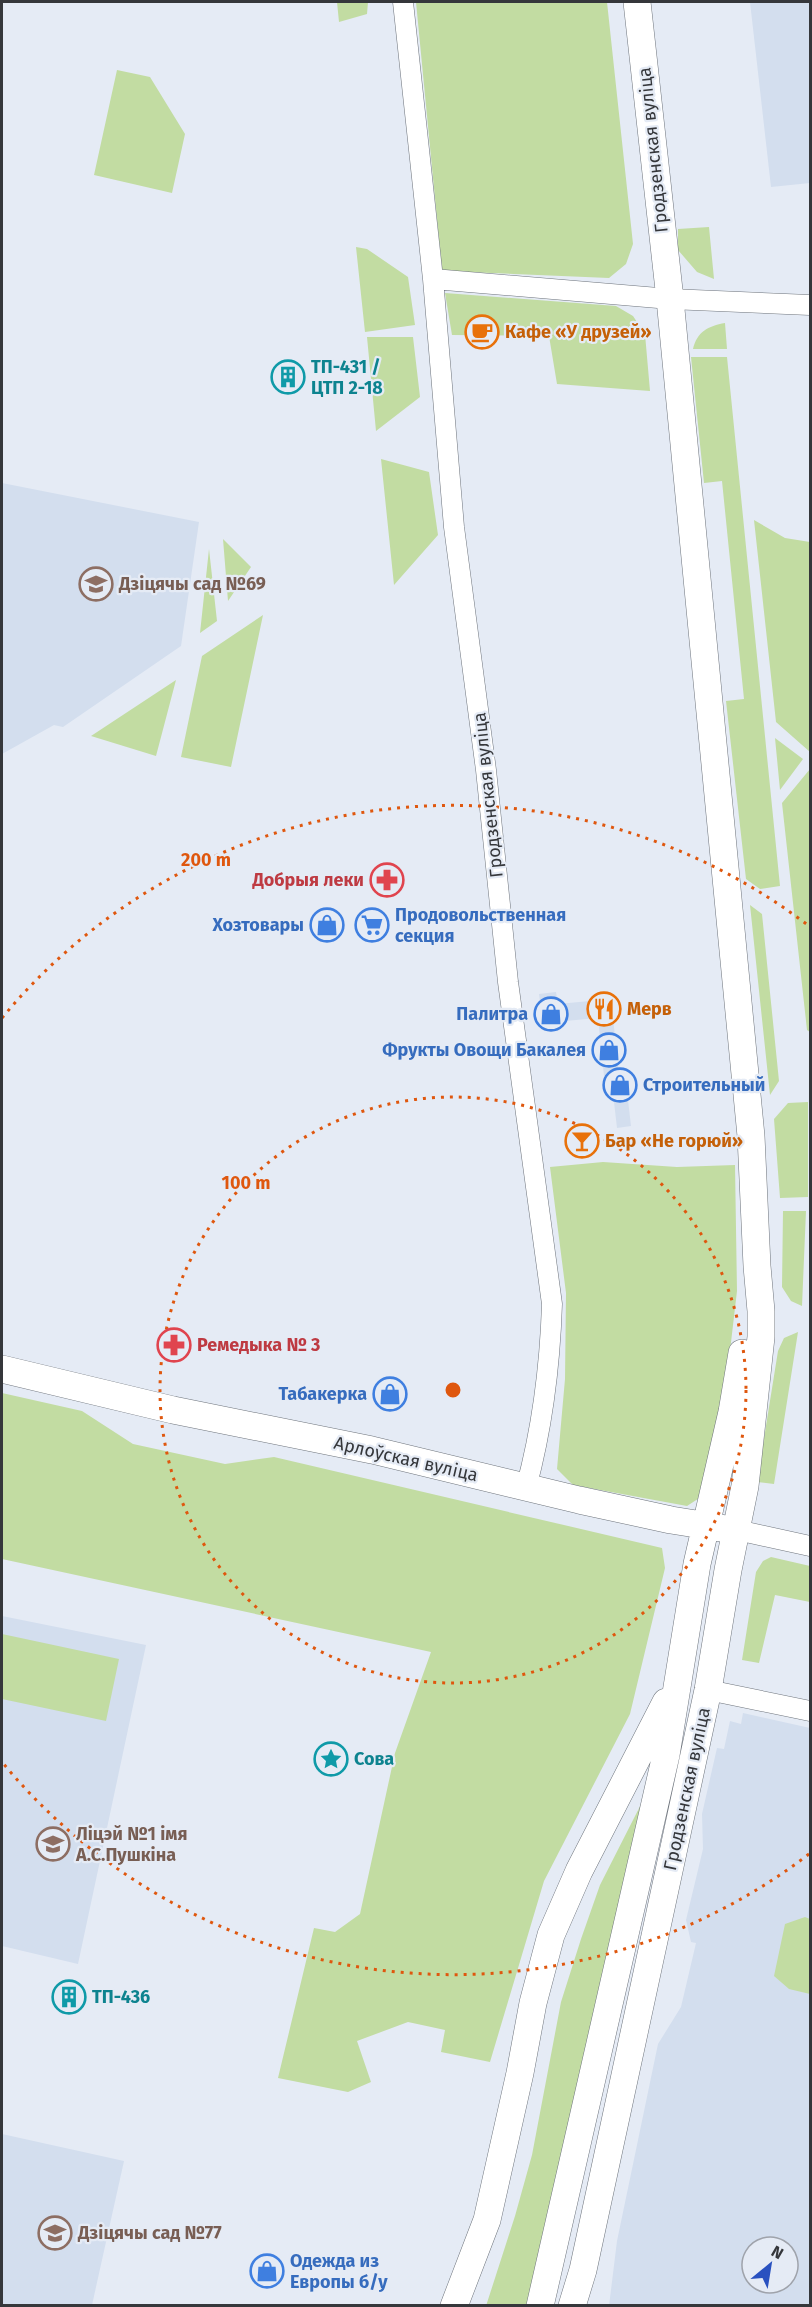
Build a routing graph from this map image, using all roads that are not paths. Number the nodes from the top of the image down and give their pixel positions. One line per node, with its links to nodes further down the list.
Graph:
1 (403, 2): 3 (street, Гродзенская вуліца)
2 (637, 2): 4 (main road, Гродзенская вуліца)
3 (433, 279): 4 (street); 8 (street, Гродзенская вуліца)
4 (670, 299): 5 (street); 6 (main road, Гродзенская вуліца)
5 (810, 305)
6 (757, 1266): 9 (main road, Гродзенская вуліца); 10 (main road, Гродзенская вуліца)
7 (2, 1369): 8 (main road, Арлоўская вуліца)
8 (526, 1488): 9 (main road, Арлоўская вуліца)
9 (705, 1526): 10 (main road, Арлоўская вуліца); 12 (main road, Гродзенская вуліца)
10 (737, 1530): 11 (street, Арлоўская вуліца); 13 (main road, Гродзенская вуліца)
11 (810, 1546)
12 (679, 1676): 16 (main road, Гродзенская вуліца); 17 (main road, Гродзенская вуліца)
13 (708, 1690): 14 (street); 15 (main road, Гродзенская вуліца)
14 (810, 1711)
15 (583, 2270): 18 (main road, Гродзенская вуліца); 19 (main road)
16 (454, 2306)
17 (540, 2306)
18 (572, 2306)
19 (585, 2306)

